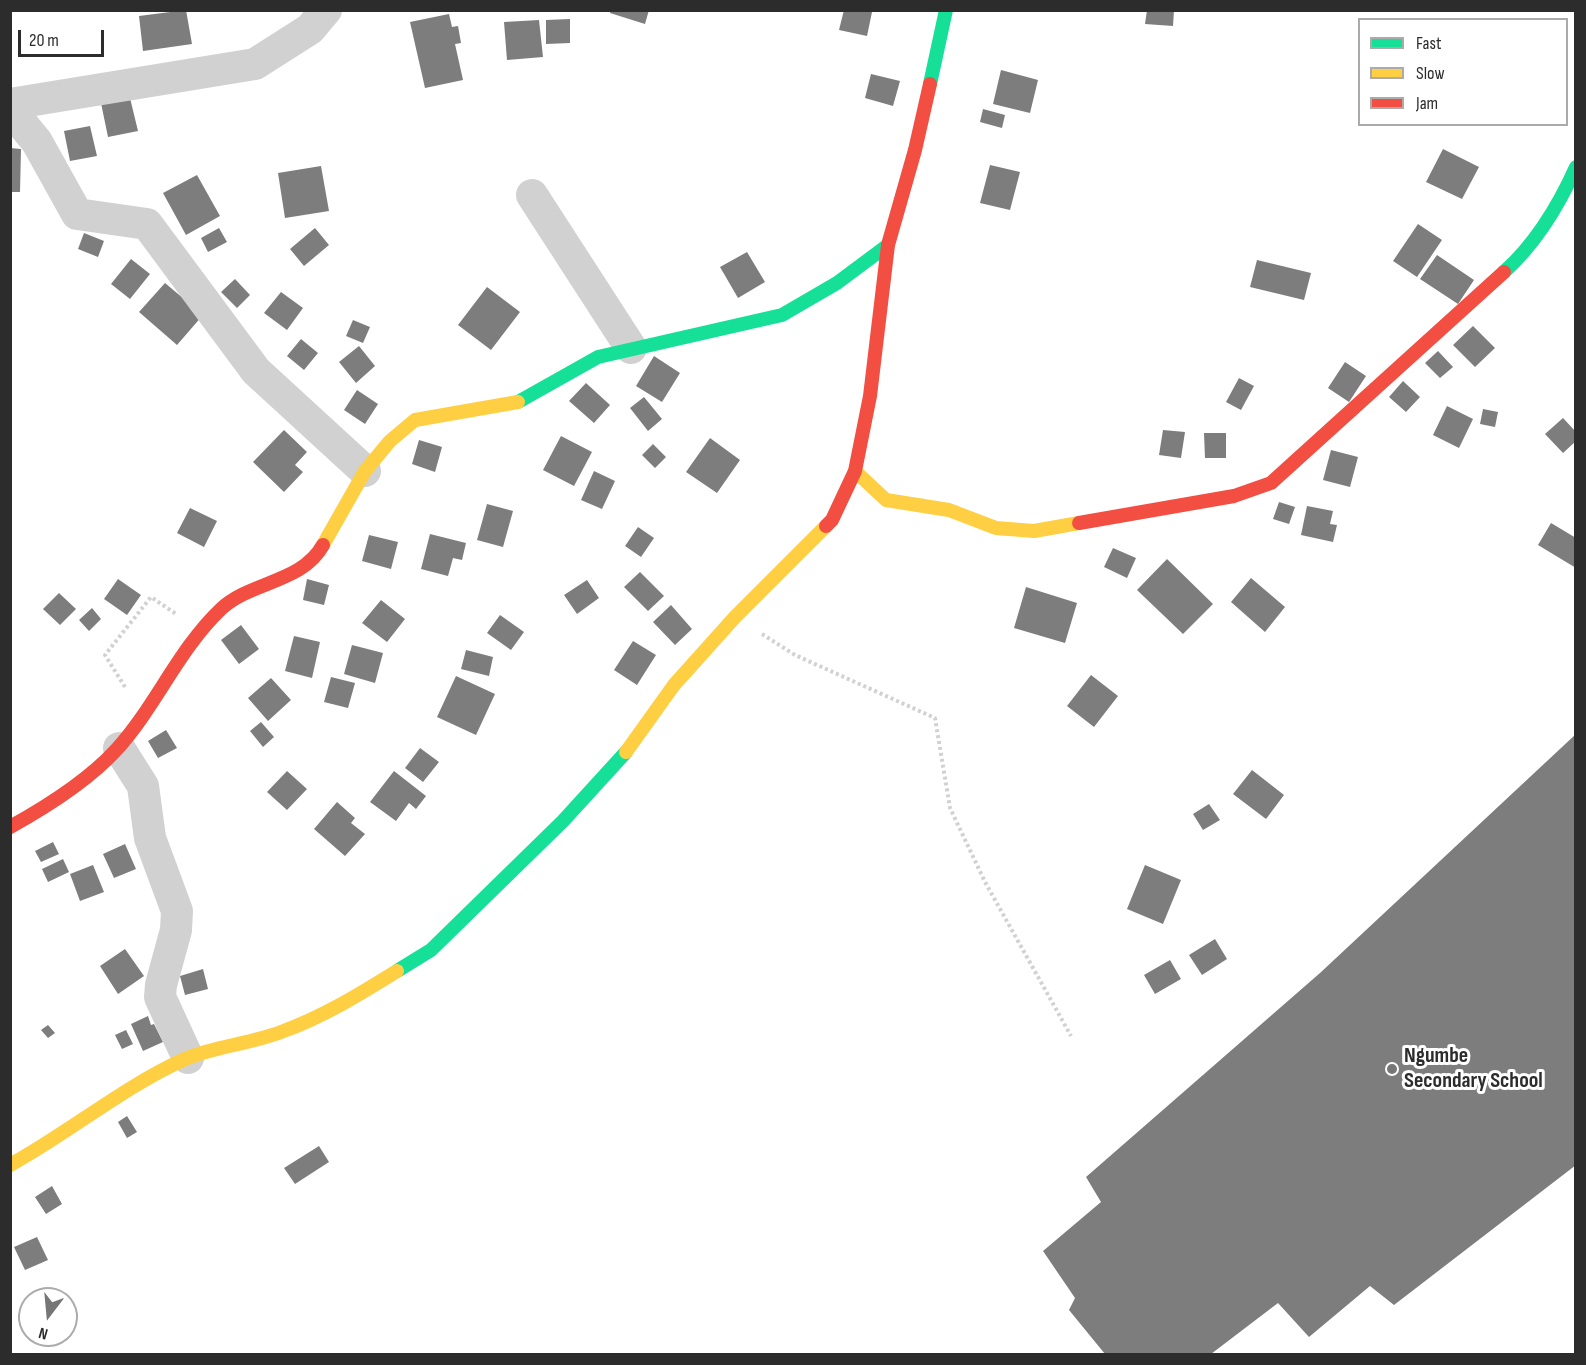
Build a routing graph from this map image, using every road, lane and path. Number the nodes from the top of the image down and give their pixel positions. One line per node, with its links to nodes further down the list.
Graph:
1 (326, 10): 3 (street)
2 (946, 10): 7 (street)
3 (10, 104)
4 (10, 109): 9 (street)
5 (1575, 167): 10 (street)
6 (532, 195): 8 (street)
7 (888, 246): 8 (street); 10 (street)
8 (631, 348): 9 (street)
9 (365, 471): 12 (street)
10 (855, 471): 11 (street)
11 (735, 617): 16 (path); 17 (street)
12 (199, 630): 13 (street); 13 (path)
13 (141, 713): 14 (street)
14 (119, 748): 15 (street); 17 (street)
15 (10, 827)
16 (1071, 1036)
17 (188, 1058): 18 (street)
18 (10, 1166)

